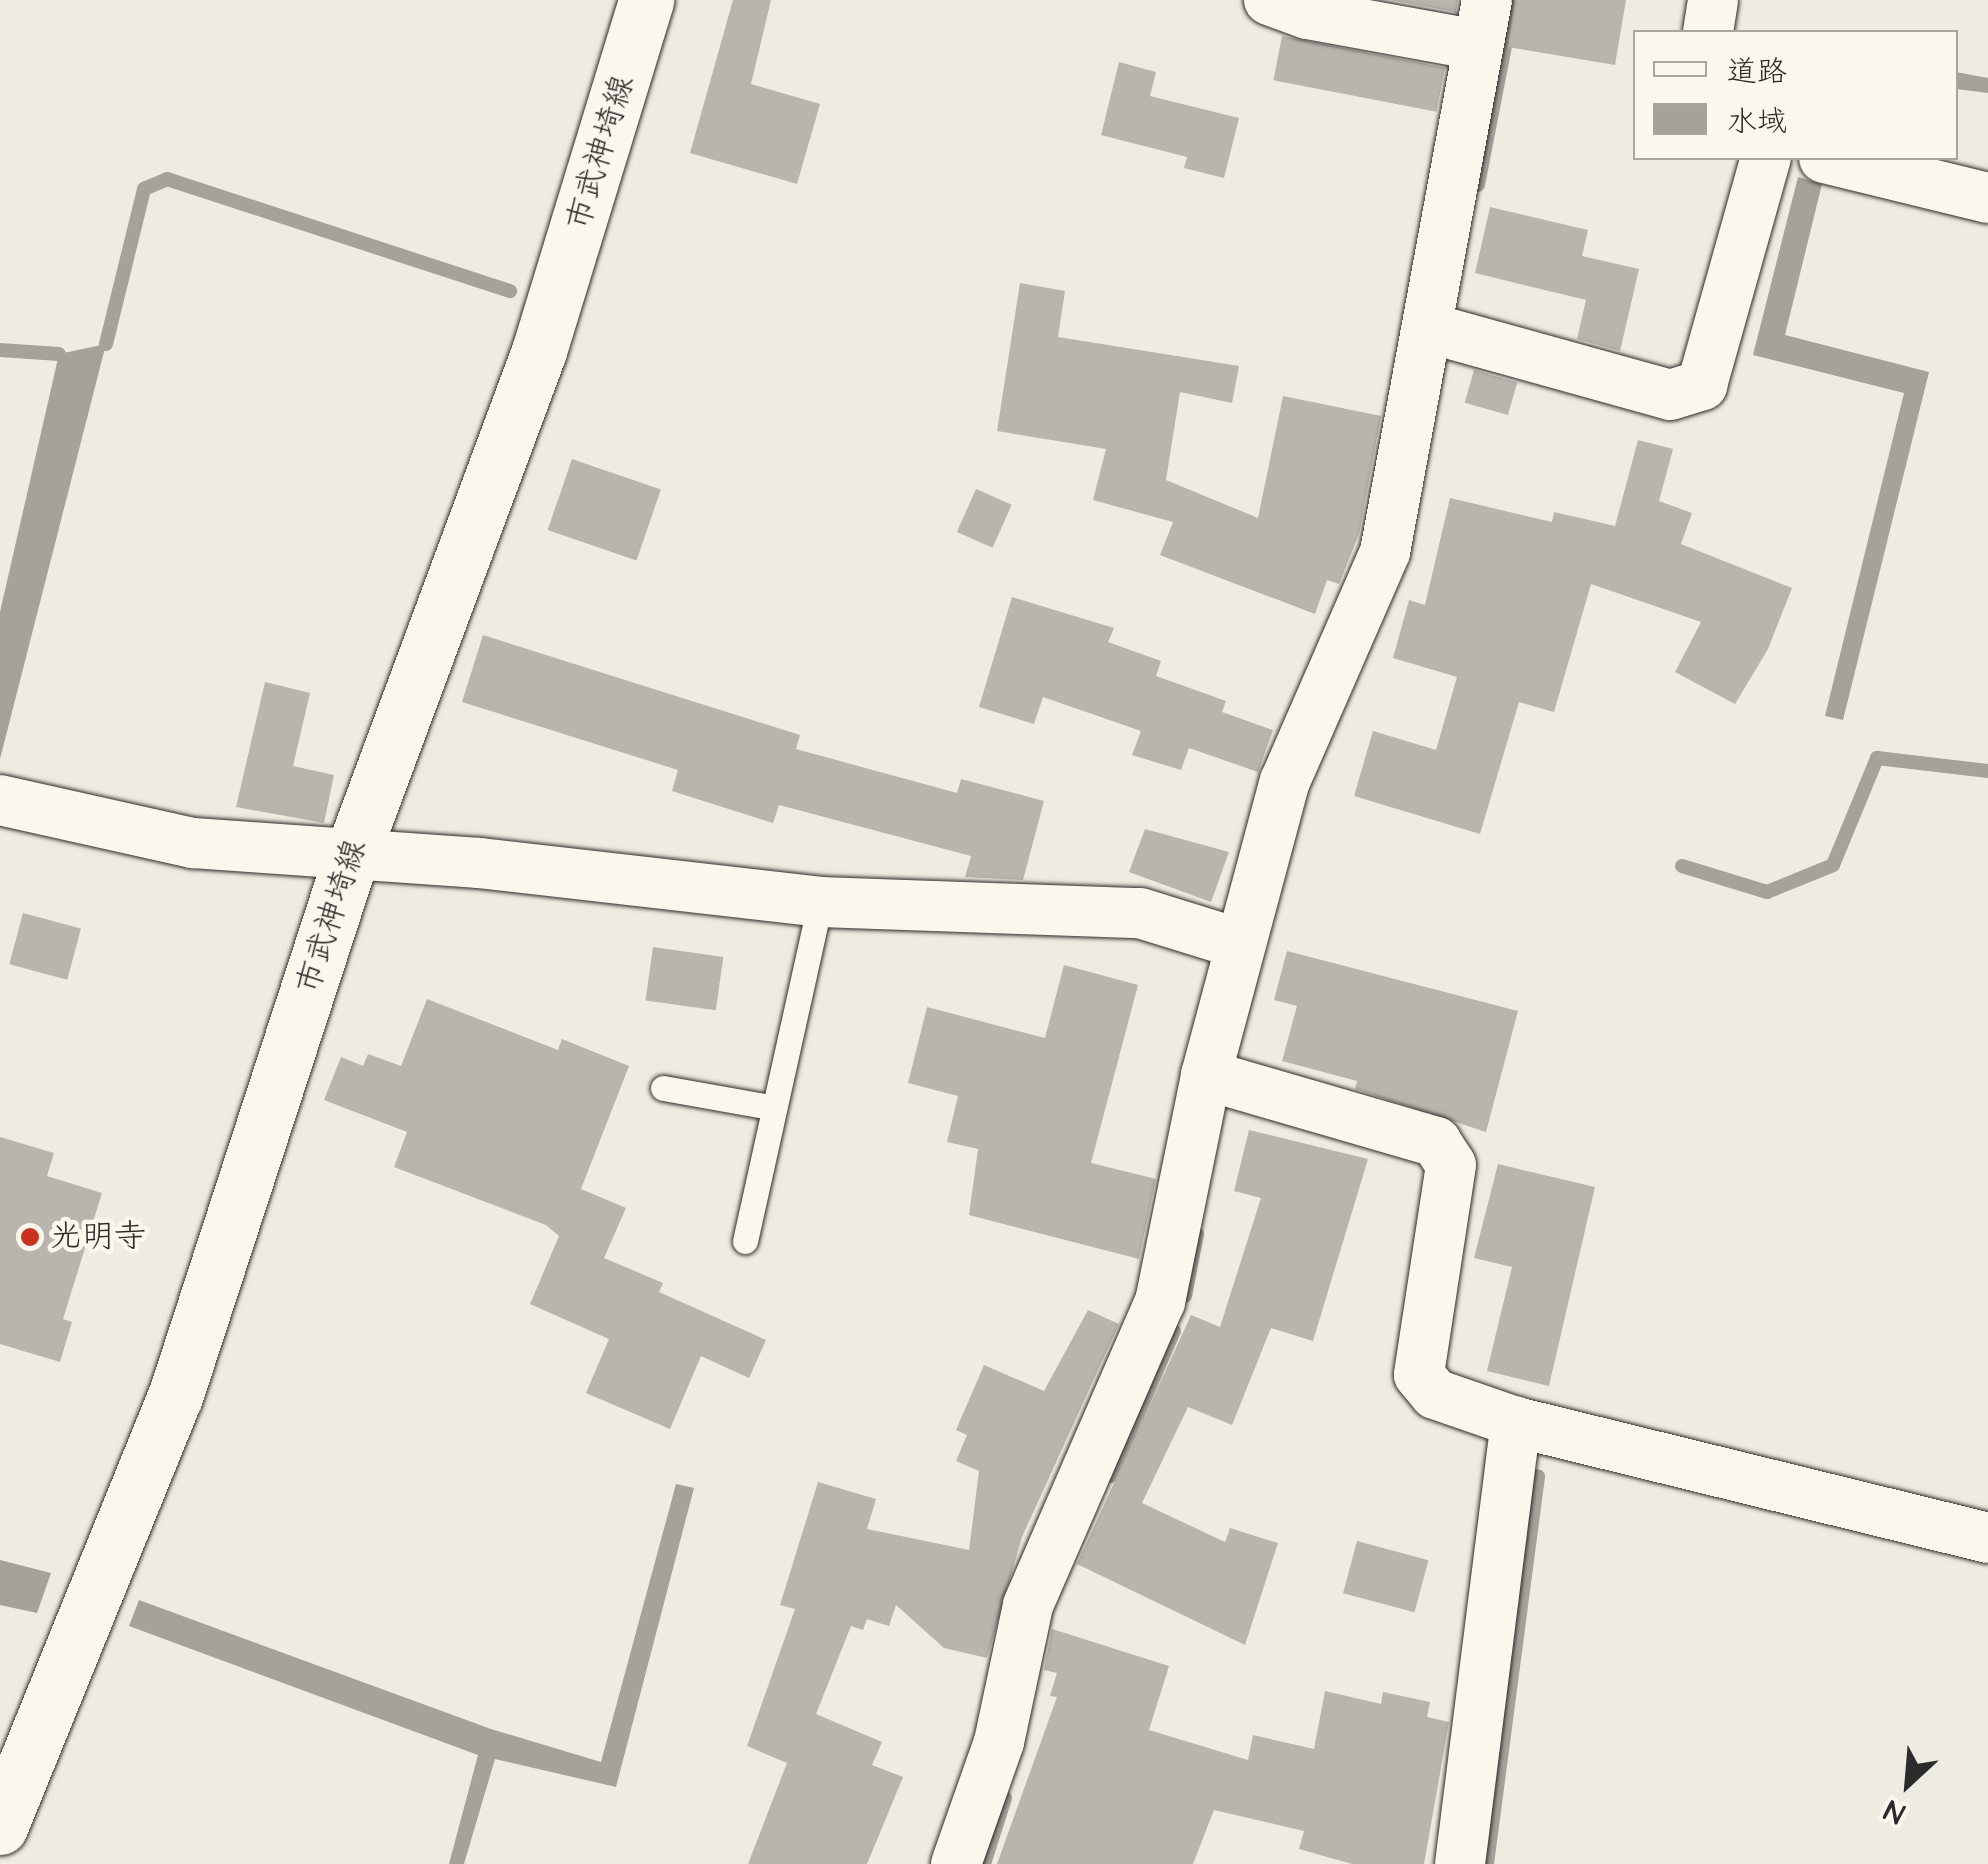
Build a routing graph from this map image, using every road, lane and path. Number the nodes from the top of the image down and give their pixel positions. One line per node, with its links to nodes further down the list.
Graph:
1 (646, 0): 11 (main road, 市武神埼線)
2 (1269, 0): 4 (street)
3 (1713, 0): 5 (street)
4 (1482, 22): 9 (street)
5 (1708, 30)
6 (1765, 160): 9 (street)
7 (1832, 160): 8 (street)
8 (1988, 198)
9 (1448, 333): 13 (street)
10 (0, 800): 11 (street)
11 (351, 856): 12 (street); 20 (main road, 市武神埼線)
12 (820, 902): 13 (street); 16 (lane)
13 (1240, 944): 14 (street)
14 (1226, 1082): 18 (street); 21 (street)
15 (663, 1088): 16 (lane)
16 (770, 1107): 17 (lane)
17 (744, 1241)
18 (1516, 1422): 19 (street); 22 (street)
19 (1988, 1538)
20 (0, 1828)
21 (956, 1864)
22 (1460, 1864)

